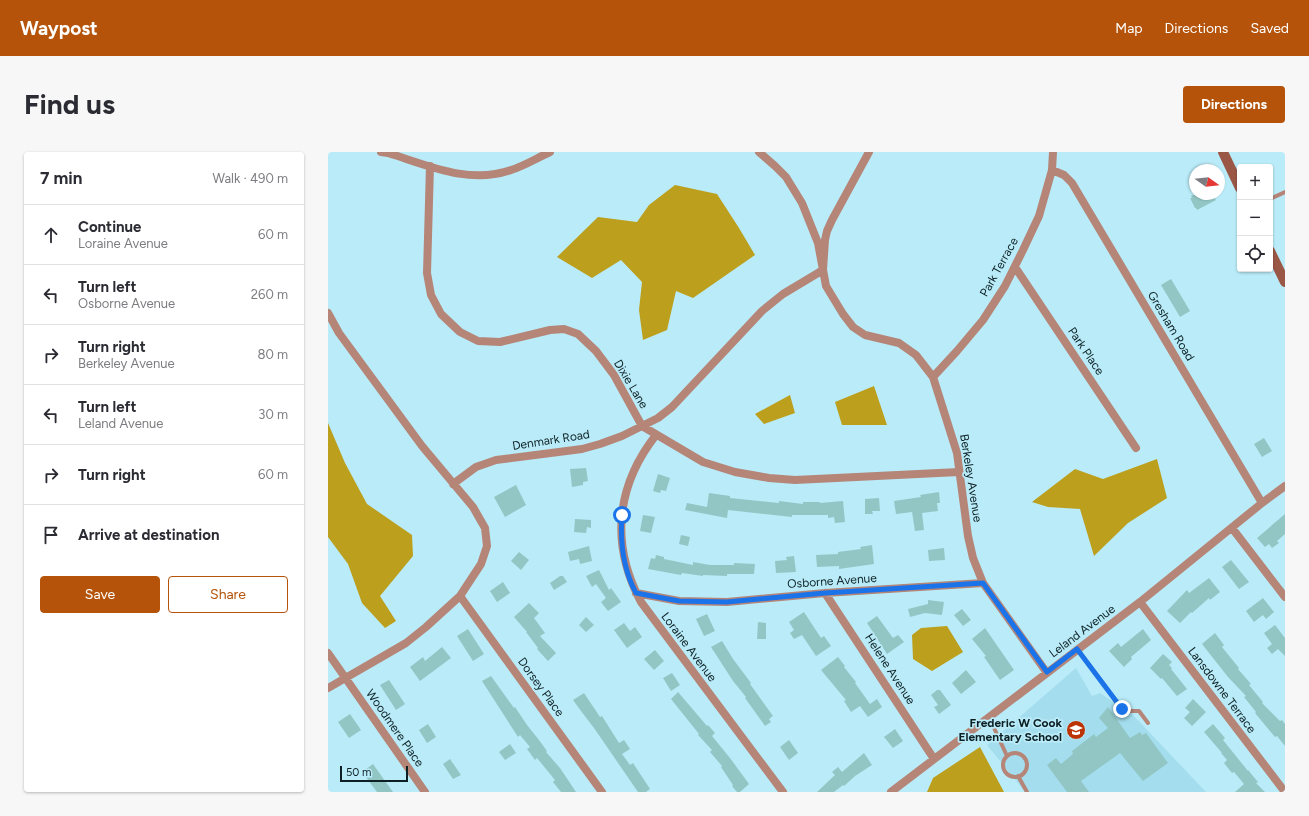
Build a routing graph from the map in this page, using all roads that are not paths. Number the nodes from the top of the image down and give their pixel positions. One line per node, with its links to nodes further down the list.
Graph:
1 (381, 152): 7 (street)
2 (550, 152): 7 (street)
3 (759, 152): 14 (street, Berkeley Avenue)
4 (869, 152): 14 (street)
5 (1053, 152): 8 (street, Park Terrace)
6 (1223, 152): 9 (street)
7 (430, 166): 18 (street, Dixie Lane)
8 (1052, 170): 13 (street, Park Terrace); 24 (street, Gresham Road)
9 (1237, 182)
10 (1285, 192): 11 (lane)
11 (1273, 198)
12 (1273, 257): 15 (street)
13 (1015, 267): 17 (street, Park Terrace); 20 (street, Park Place)
14 (822, 270): 17 (street, Berkeley Avenue); 18 (street, Denmark Road)
15 (1285, 282)
16 (328, 313): 22 (street)
17 (933, 377): 21 (street, Berkeley Avenue)
18 (642, 426): 19 (street, Dixie Lane); 22 (street, Denmark Road)
19 (656, 435): 21 (street, Dixie Lane); 27 (street, Loraine Avenue)
20 (1136, 448)
21 (959, 472): 26 (street, Berkeley Avenue)
22 (453, 484): 29 (street)
23 (1285, 486): 24 (street, Leland Avenue)
24 (1262, 503): 25 (street, Leland Avenue)
25 (1232, 528): 30 (street); 31 (street, Leland Avenue)
26 (983, 583): 28 (street, Osborne Avenue); 34 (street, Berkeley Avenue)
27 (636, 593): 28 (street, Osborne Avenue); 44 (street, Loraine Avenue)
28 (825, 593): 40 (street, Helene Avenue)
29 (460, 596): 35 (street); 43 (street, Dorsey Place)
30 (1285, 598)
31 (1140, 602): 32 (street, Leland Avenue); 47 (street, Lansdowne Terrace)
32 (1077, 649): 34 (street, Leland Avenue); 38 (lane)
33 (328, 653): 35 (street, Woodmere Place)
34 (1047, 672): 37 (street, Leland Avenue)
35 (345, 678): 36 (street); 42 (street, Woodmere Place)
36 (328, 688)
37 (989, 717): 39 (lane); 40 (street, Leland Avenue)
38 (1148, 723)
39 (1007, 756): 41 (lane); 41 (lane)
40 (934, 759): 45 (street, Leland Avenue)
41 (1018, 776): 46 (lane)
42 (425, 792)
43 (602, 792)
44 (783, 792)
45 (891, 792)
46 (1028, 792)
47 (1285, 792)

